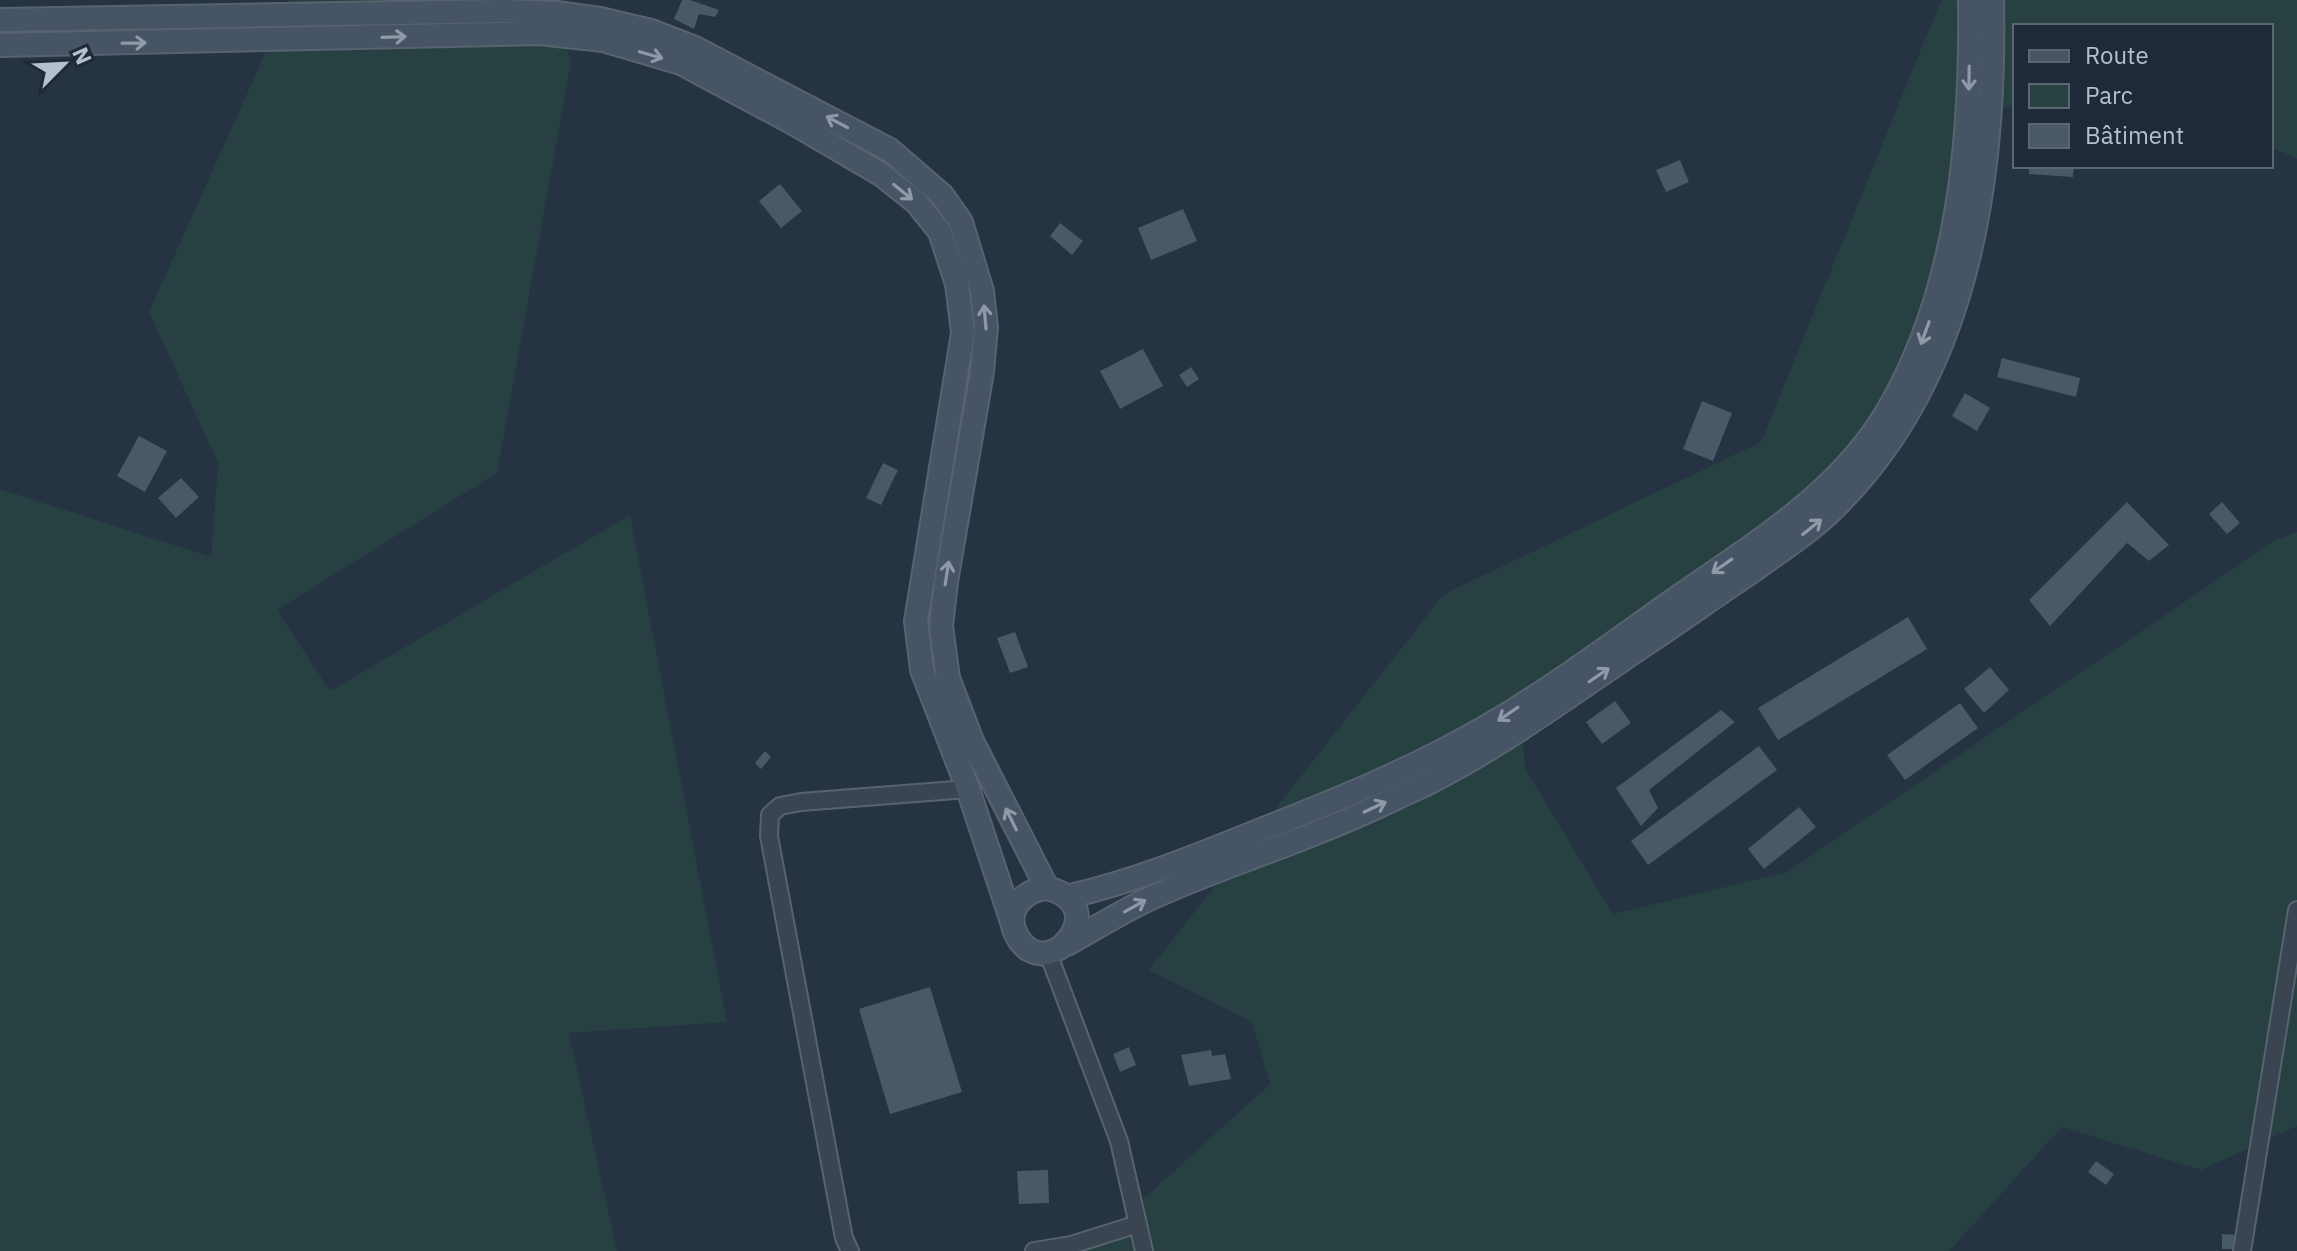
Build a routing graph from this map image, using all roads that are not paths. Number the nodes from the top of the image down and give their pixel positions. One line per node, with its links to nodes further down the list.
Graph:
1 (1970, 0): 7 (street, one-way to 7)
2 (1992, 0): 10 (street, one-way to 2)
3 (189, 8): 4 (street); 7 (street, one-way to 3)
4 (0, 20)
5 (0, 45): 6 (street, one-way to 6)
6 (968, 789): 9 (street); 12 (street)
7 (1057, 892): 9 (street); 10 (street)
8 (2297, 910): 15 (street)
9 (1012, 922): 10 (street)
10 (1057, 948): 11 (street)
11 (1138, 1224): 13 (street); 14 (street)
12 (850, 1251)
13 (1034, 1251)
14 (1144, 1251)
15 (2242, 1251)

